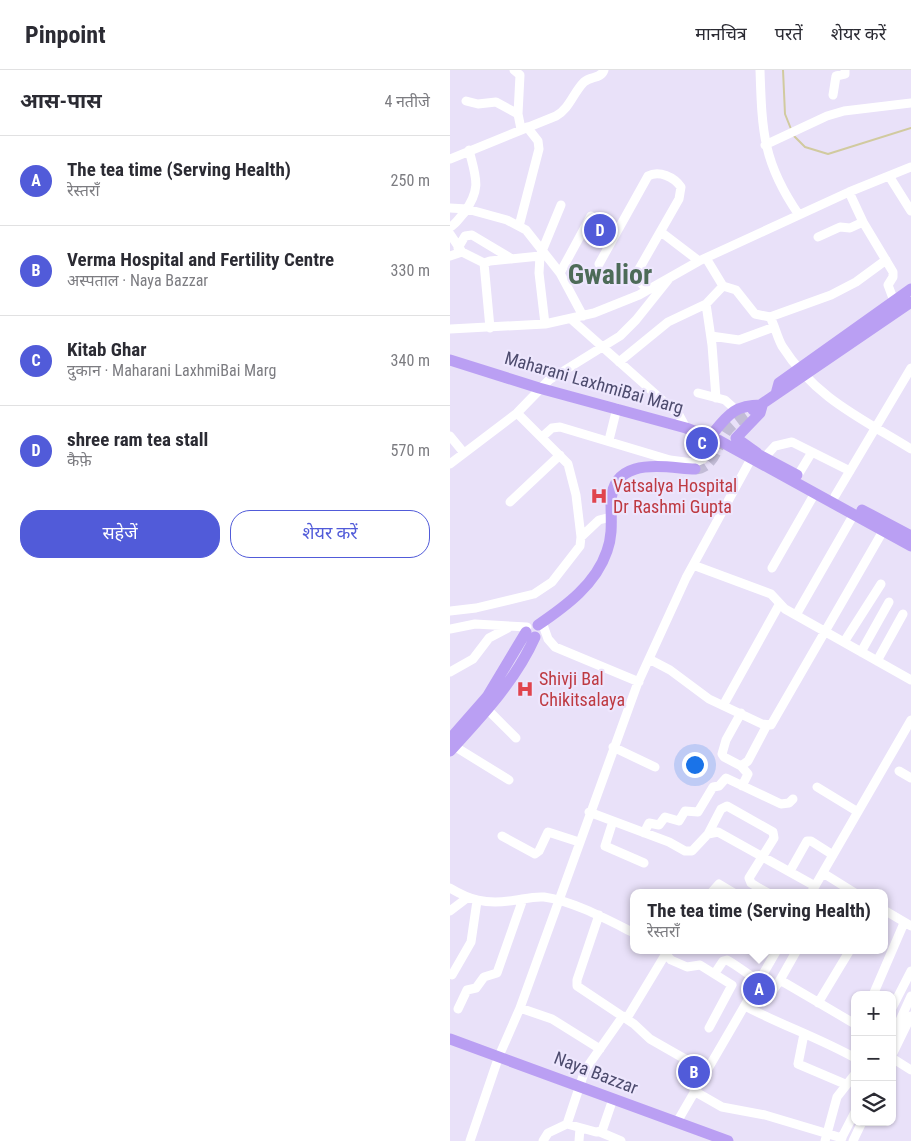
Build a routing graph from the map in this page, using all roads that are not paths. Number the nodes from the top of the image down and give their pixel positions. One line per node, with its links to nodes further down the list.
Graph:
1 (514, 70): 8 (street)
2 (604, 70): 9 (street)
3 (760, 70): 10 (street)
4 (845, 70): 5 (street)
5 (833, 95)
6 (466, 101): 8 (street)
7 (911, 103): 10 (street)
8 (518, 114): 9 (street)
9 (524, 128): 11 (street); 23 (street)
10 (765, 145): 21 (street)
11 (468, 150): 12 (street); 18 (street)
12 (450, 159)
13 (911, 167): 14 (street)
14 (889, 176): 15 (street); 19 (street)
15 (849, 192): 21 (street); 22 (street)
16 (561, 206): 29 (street)
17 (450, 208): 18 (street)
18 (467, 209): 23 (street); 24 (street)
19 (910, 211)
20 (591, 216): 36 (street)
21 (799, 216): 32 (street)
22 (863, 222): 27 (street); 33 (street)
23 (519, 226): 29 (street)
24 (450, 227)
25 (662, 232): 32 (street); 35 (street); 40 (street)
26 (450, 234): 28 (street)
27 (818, 237)
28 (460, 250): 30 (street); 31 (street); 34 (street)
29 (541, 253): 31 (street); 36 (street); 47 (street)
30 (450, 256)
31 (512, 259): 34 (street)
32 (702, 260): 37 (street); 38 (street)
33 (886, 260): 41 (street); 45 (street)
34 (484, 263): 49 (street)
35 (599, 264)
36 (560, 273): 44 (street)
37 (670, 277): 40 (street); 52 (street)
38 (723, 286): 43 (street); 45 (street)
39 (911, 289): 41 (main road)
40 (648, 290): 44 (street)
41 (894, 301): 56 (main road)
42 (911, 302): 56 (main road)
43 (706, 304): 51 (street); 54 (street)
44 (584, 316): 46 (street)
45 (770, 318): 48 (street)
46 (571, 319): 47 (street); 52 (street)
47 (545, 324): 49 (street)
48 (774, 327): 51 (street); 56 (street)
49 (490, 328): 50 (street)
50 (450, 329)
51 (711, 336): 59 (street)
52 (602, 348): 54 (street); 57 (street)
53 (450, 360): 57 (main road, Maharani LaxhmiBai Marg)
54 (619, 362): 64 (street)
55 (911, 368): 65 (street)
56 (803, 372): 60 (main road); 65 (street)
57 (539, 388): 61 (main road, Maharani LaxhmiBai Marg); 63 (street)
58 (698, 393): 59 (street)
59 (716, 398): 62 (street)
60 (757, 407): 62 (main road); 74 (main road)
61 (617, 408): 64 (main road, Maharani LaxhmiBai Marg); 69 (street)
62 (736, 410): 66 (main road)
63 (517, 413): 68 (street); 72 (street)
64 (684, 424): 66 (main road, Maharani LaxhmiBai Marg)
65 (875, 427): 70 (street); 77 (street)
66 (713, 435): 69 (street); 74 (main road, Maharani LaxhmiBai Marg)
67 (450, 436): 72 (street)
68 (542, 437): 69 (street); 73 (street)
69 (609, 440)
70 (911, 449)
71 (812, 452): 74 (street); 77 (street); 78 (street)
72 (464, 453): 75 (street)
73 (560, 455): 81 (street); 86 (street)
74 (758, 456): 78 (main road); 79 (main road); 88 (street)
75 (450, 464)
76 (695, 469): 83 (main road)
77 (850, 471): 80 (street)
78 (798, 475): 80 (main road)
79 (815, 493): 82 (main road); 89 (street)
80 (835, 496): 85 (main road)
81 (510, 502)
82 (854, 514): 84 (main road); 95 (street)
83 (611, 517): 86 (street); 98 (main road)
84 (883, 531): 87 (main road); 99 (street)
85 (911, 536)
86 (581, 537): 93 (street)
87 (911, 546)
88 (693, 565): 92 (street); 102 (street)
89 (772, 568)
90 (881, 584): 100 (street)
91 (889, 602): 101 (street)
92 (779, 605): 95 (street); 107 (street)
93 (450, 611)
94 (903, 614): 103 (street)
95 (796, 615): 99 (street)
96 (509, 628): 97 (street); 98 (street); 104 (street)
97 (450, 629)
98 (534, 629): 106 (street); 108 (main road); 114 (main road)
99 (825, 631): 100 (street); 111 (street)
100 (844, 642): 101 (street)
101 (861, 652): 103 (street)
102 (649, 659): 106 (street); 107 (street)
103 (877, 661): 105 (street)
104 (450, 672)
105 (911, 680)
106 (639, 682): 115 (street)
107 (724, 704): 109 (street)
108 (488, 710): 113 (street); 114 (main road)
109 (741, 712): 111 (street); 116 (street)
110 (911, 720): 112 (street)
111 (767, 725): 116 (street)
112 (907, 735): 125 (street)
113 (516, 738)
114 (451, 745): 120 (street)
115 (613, 747): 117 (street); 124 (street)
116 (741, 766): 121 (street)
117 (655, 767)
118 (899, 771): 119 (street)
119 (911, 778)
120 (509, 780)
121 (742, 786): 123 (street); 127 (street)
122 (817, 787): 125 (street)
123 (793, 799)
124 (590, 812): 126 (street); 130 (street)
125 (858, 812): 131 (street)
126 (613, 821): 127 (street); 133 (street)
127 (644, 833): 128 (street)
128 (708, 834): 132 (street); 132 (street)
129 (502, 836): 130 (street)
130 (579, 842): 145 (street)
131 (833, 855): 134 (street); 135 (street)
132 (762, 856): 134 (street); 139 (street)
133 (644, 863)
134 (790, 871): 140 (street)
135 (823, 873): 140 (street); 141 (street)
136 (450, 888): 142 (street)
137 (715, 889): 138 (street)
138 (727, 889)
139 (756, 889)
140 (813, 889)
141 (849, 889)
142 (467, 898): 144 (street); 146 (street)
143 (523, 898): 144 (street); 145 (street); 167 (street)
144 (477, 901): 158 (street)
145 (559, 902): 148 (street); 166 (street)
146 (450, 911)
147 (888, 912): 149 (street)
148 (599, 915): 150 (street); 169 (street)
149 (908, 924): 161 (street)
150 (630, 931)
151 (662, 954): 169 (street)
152 (665, 954): 157 (street)
153 (775, 954): 159 (street)
154 (795, 954): 160 (street)
155 (848, 954): 164 (street)
156 (911, 971): 163 (street)
157 (715, 973): 159 (street); 171 (street)
158 (452, 975)
159 (759, 980): 160 (street); 165 (street)
160 (780, 980): 164 (street)
161 (875, 991)
162 (911, 996): 173 (street)
163 (896, 1000)
164 (818, 1004): 170 (street)
165 (745, 1006): 172 (street); 181 (street)
166 (520, 1008): 176 (street); 177 (street)
167 (458, 1009)
168 (911, 1016): 175 (street)
169 (625, 1017): 176 (street); 181 (street)
170 (851, 1022)
171 (709, 1028)
172 (804, 1034): 178 (street); 183 (street)
173 (893, 1036)
174 (450, 1039): 177 (main road, Naya Bazzar)
175 (896, 1046)
176 (600, 1048): 184 (street)
177 (499, 1056): 184 (main road, Naya Bazzar); 196 (street)
178 (851, 1056)
179 (896, 1061): 180 (street)
180 (911, 1070)
181 (706, 1071): 185 (street)
182 (851, 1078): 183 (street)
183 (845, 1084): 193 (street)
184 (578, 1086): 186 (main road, Naya Bazzar); 189 (street)
185 (694, 1091): 188 (street); 193 (street)
186 (613, 1098): 188 (main road, Naya Bazzar); 192 (street)
187 (851, 1120): 195 (street)
188 (677, 1122): 194 (main road, Naya Bazzar)
189 (567, 1124): 191 (street); 197 (street)
190 (860, 1126): 201 (street)
191 (580, 1128): 192 (street); 198 (street)
192 (600, 1132): 199 (street)
193 (826, 1136): 195 (street)
194 (709, 1138): 200 (main road, Naya Bazzar)
195 (841, 1139)
196 (470, 1141)
197 (543, 1141)
198 (579, 1141)
199 (621, 1141)
200 (728, 1141)
201 (853, 1141)

